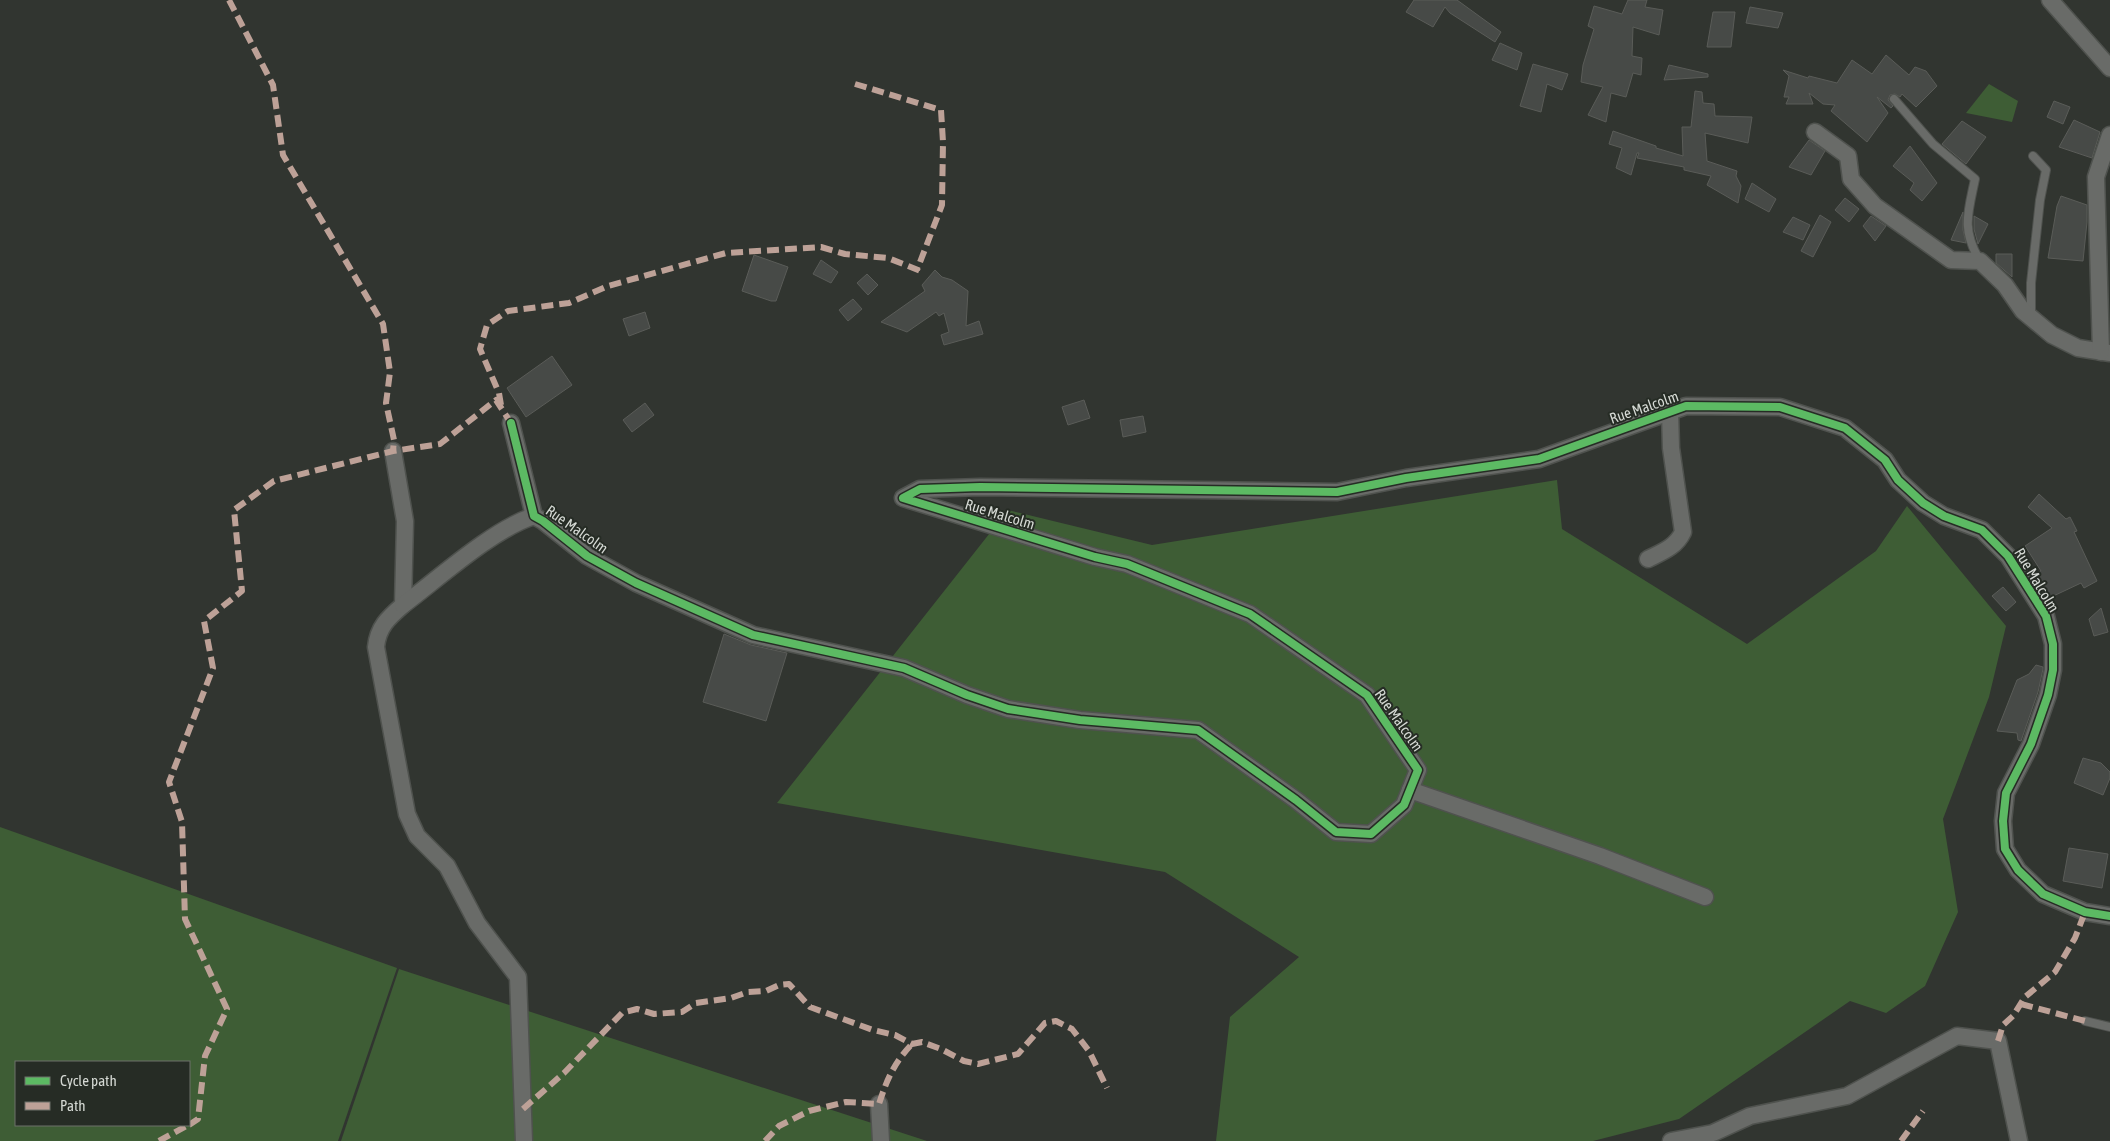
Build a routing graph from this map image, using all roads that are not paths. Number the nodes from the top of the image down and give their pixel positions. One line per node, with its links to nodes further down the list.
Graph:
1 (2050, 0): 2 (street)
2 (2110, 68)
3 (1894, 99): 7 (lane)
4 (1815, 132): 7 (street)
5 (2110, 135): 9 (street)
6 (2033, 156): 8 (lane)
7 (1980, 261): 8 (street)
8 (2032, 318): 9 (street)
9 (2106, 352)
10 (1670, 412): 14 (street); 16 (street, Rue Malcolm); 18 (street, Rue Malcolm)
11 (511, 423): 13 (street, Rue Malcolm)
12 (393, 451): 15 (street)
13 (534, 516): 15 (street); 16 (street, Rue Malcolm)
14 (1648, 559)
15 (403, 605): 22 (street)
16 (1410, 790): 17 (street)
17 (1706, 897)
18 (2110, 916)
19 (2085, 1021): 20 (lane)
20 (2110, 1027)
21 (879, 1104): 23 (street)
22 (524, 1141)
23 (881, 1141)
24 (1671, 1141): 25 (street)
25 (2020, 1141)

